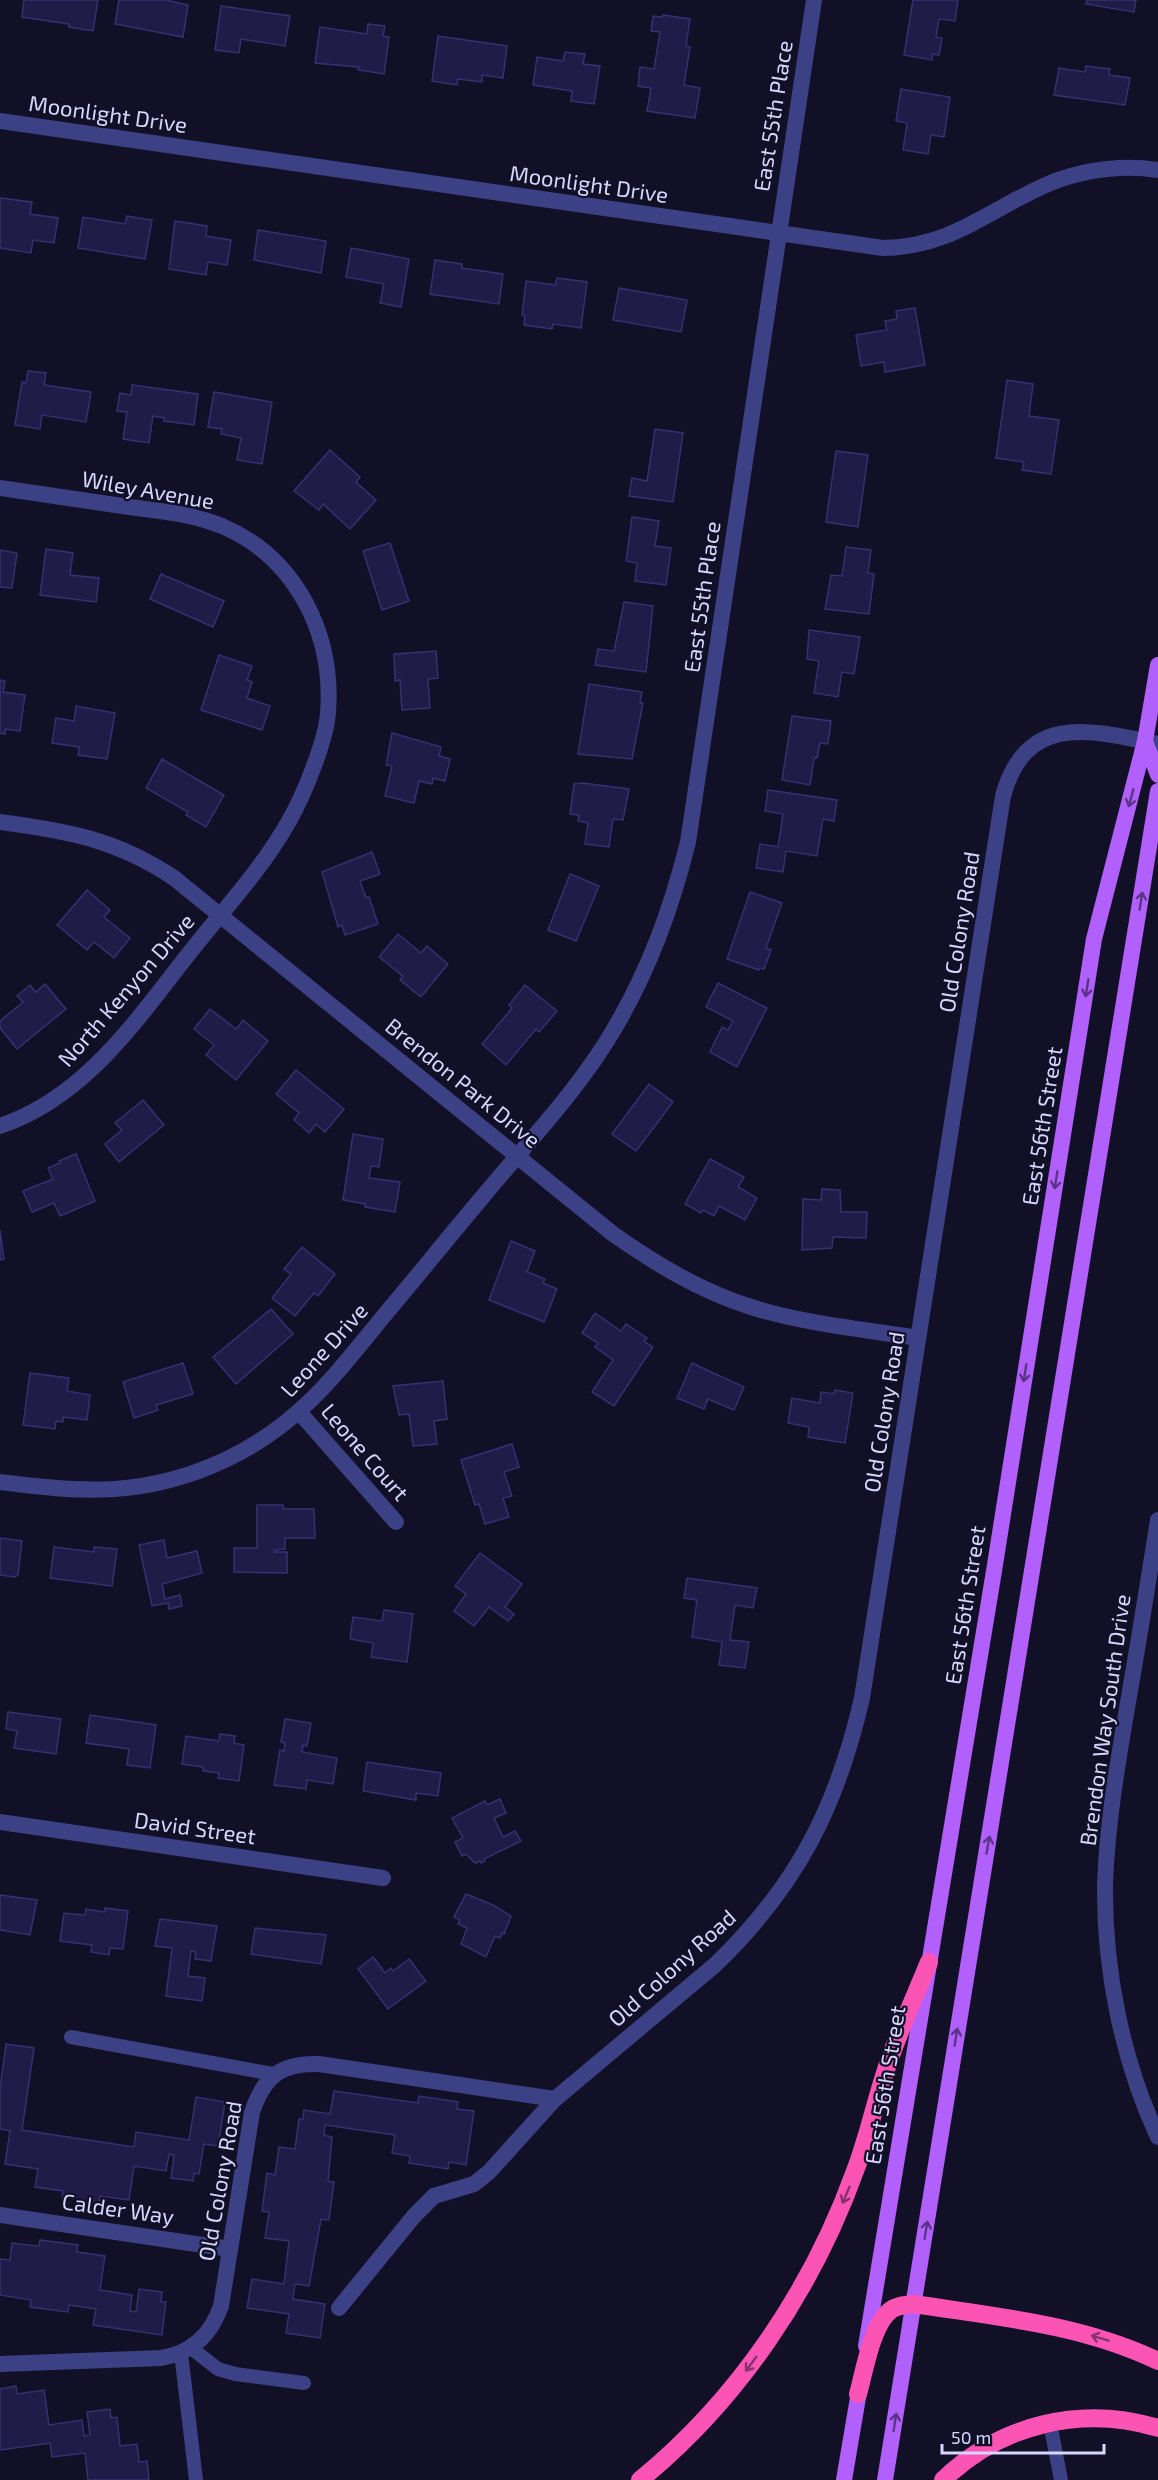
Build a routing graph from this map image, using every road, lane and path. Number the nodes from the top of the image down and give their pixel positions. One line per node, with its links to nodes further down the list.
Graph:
1 (814, 0): 4 (street, East 55th Place)
2 (0, 121): 4 (street, Moonlight Drive)
3 (1158, 170): 4 (street, Moonlight Drive)
4 (778, 234): 13 (street, East 55th Place)
5 (0, 488): 11 (street, Wiley Avenue)
6 (1158, 665): 7 (main road, East 56th Street)
7 (1152, 743): 8 (main road); 14 (street, Old Colony Road); 21 (main road, East 56th Street, one-way to 21)
8 (1158, 775)
9 (1158, 791): 28 (main road, one-way to 9)
10 (0, 822): 11 (street, Brendon Park Drive)
11 (220, 914): 12 (street, North Kenyon Drive); 13 (street, Brendon Park Drive)
12 (0, 1126)
13 (517, 1155): 14 (street, Brendon Park Drive); 15 (street, Leone Drive)
14 (918, 1338): 24 (street, Old Colony Road)
15 (300, 1413): 16 (street, Leone Drive); 18 (street, Leone Court)
16 (0, 1482)
17 (1158, 1520): 25 (street, Brendon Way South Drive)
18 (396, 1522)
19 (0, 1822): 20 (street, David Street)
20 (383, 1878)
21 (928, 1962): 34 (main road, East 56th Street); 38 (highway, one-way to 38)
22 (71, 2037): 23 (lane)
23 (273, 2074): 24 (street); 27 (street, Old Colony Road)
24 (555, 2099): 29 (street, Old Colony Road)
25 (1158, 2137)
26 (0, 2215): 27 (street, Calder Way)
27 (230, 2249): 30 (street, Old Colony Road)
28 (914, 2304): 31 (highway, one-way to 28); 34 (highway); 40 (main road, one-way to 28)
29 (339, 2308)
30 (186, 2351): 32 (street); 33 (lane); 37 (lane)
31 (1158, 2361)
32 (0, 2364)
33 (304, 2383)
34 (858, 2394): 39 (main road, East 56th Street)
35 (1050, 2423): 36 (highway); 41 (highway); 42 (lane)
36 (1158, 2428)
37 (196, 2480)
38 (640, 2480)
39 (844, 2480)
40 (885, 2480)
41 (943, 2480)
42 (1061, 2480)

